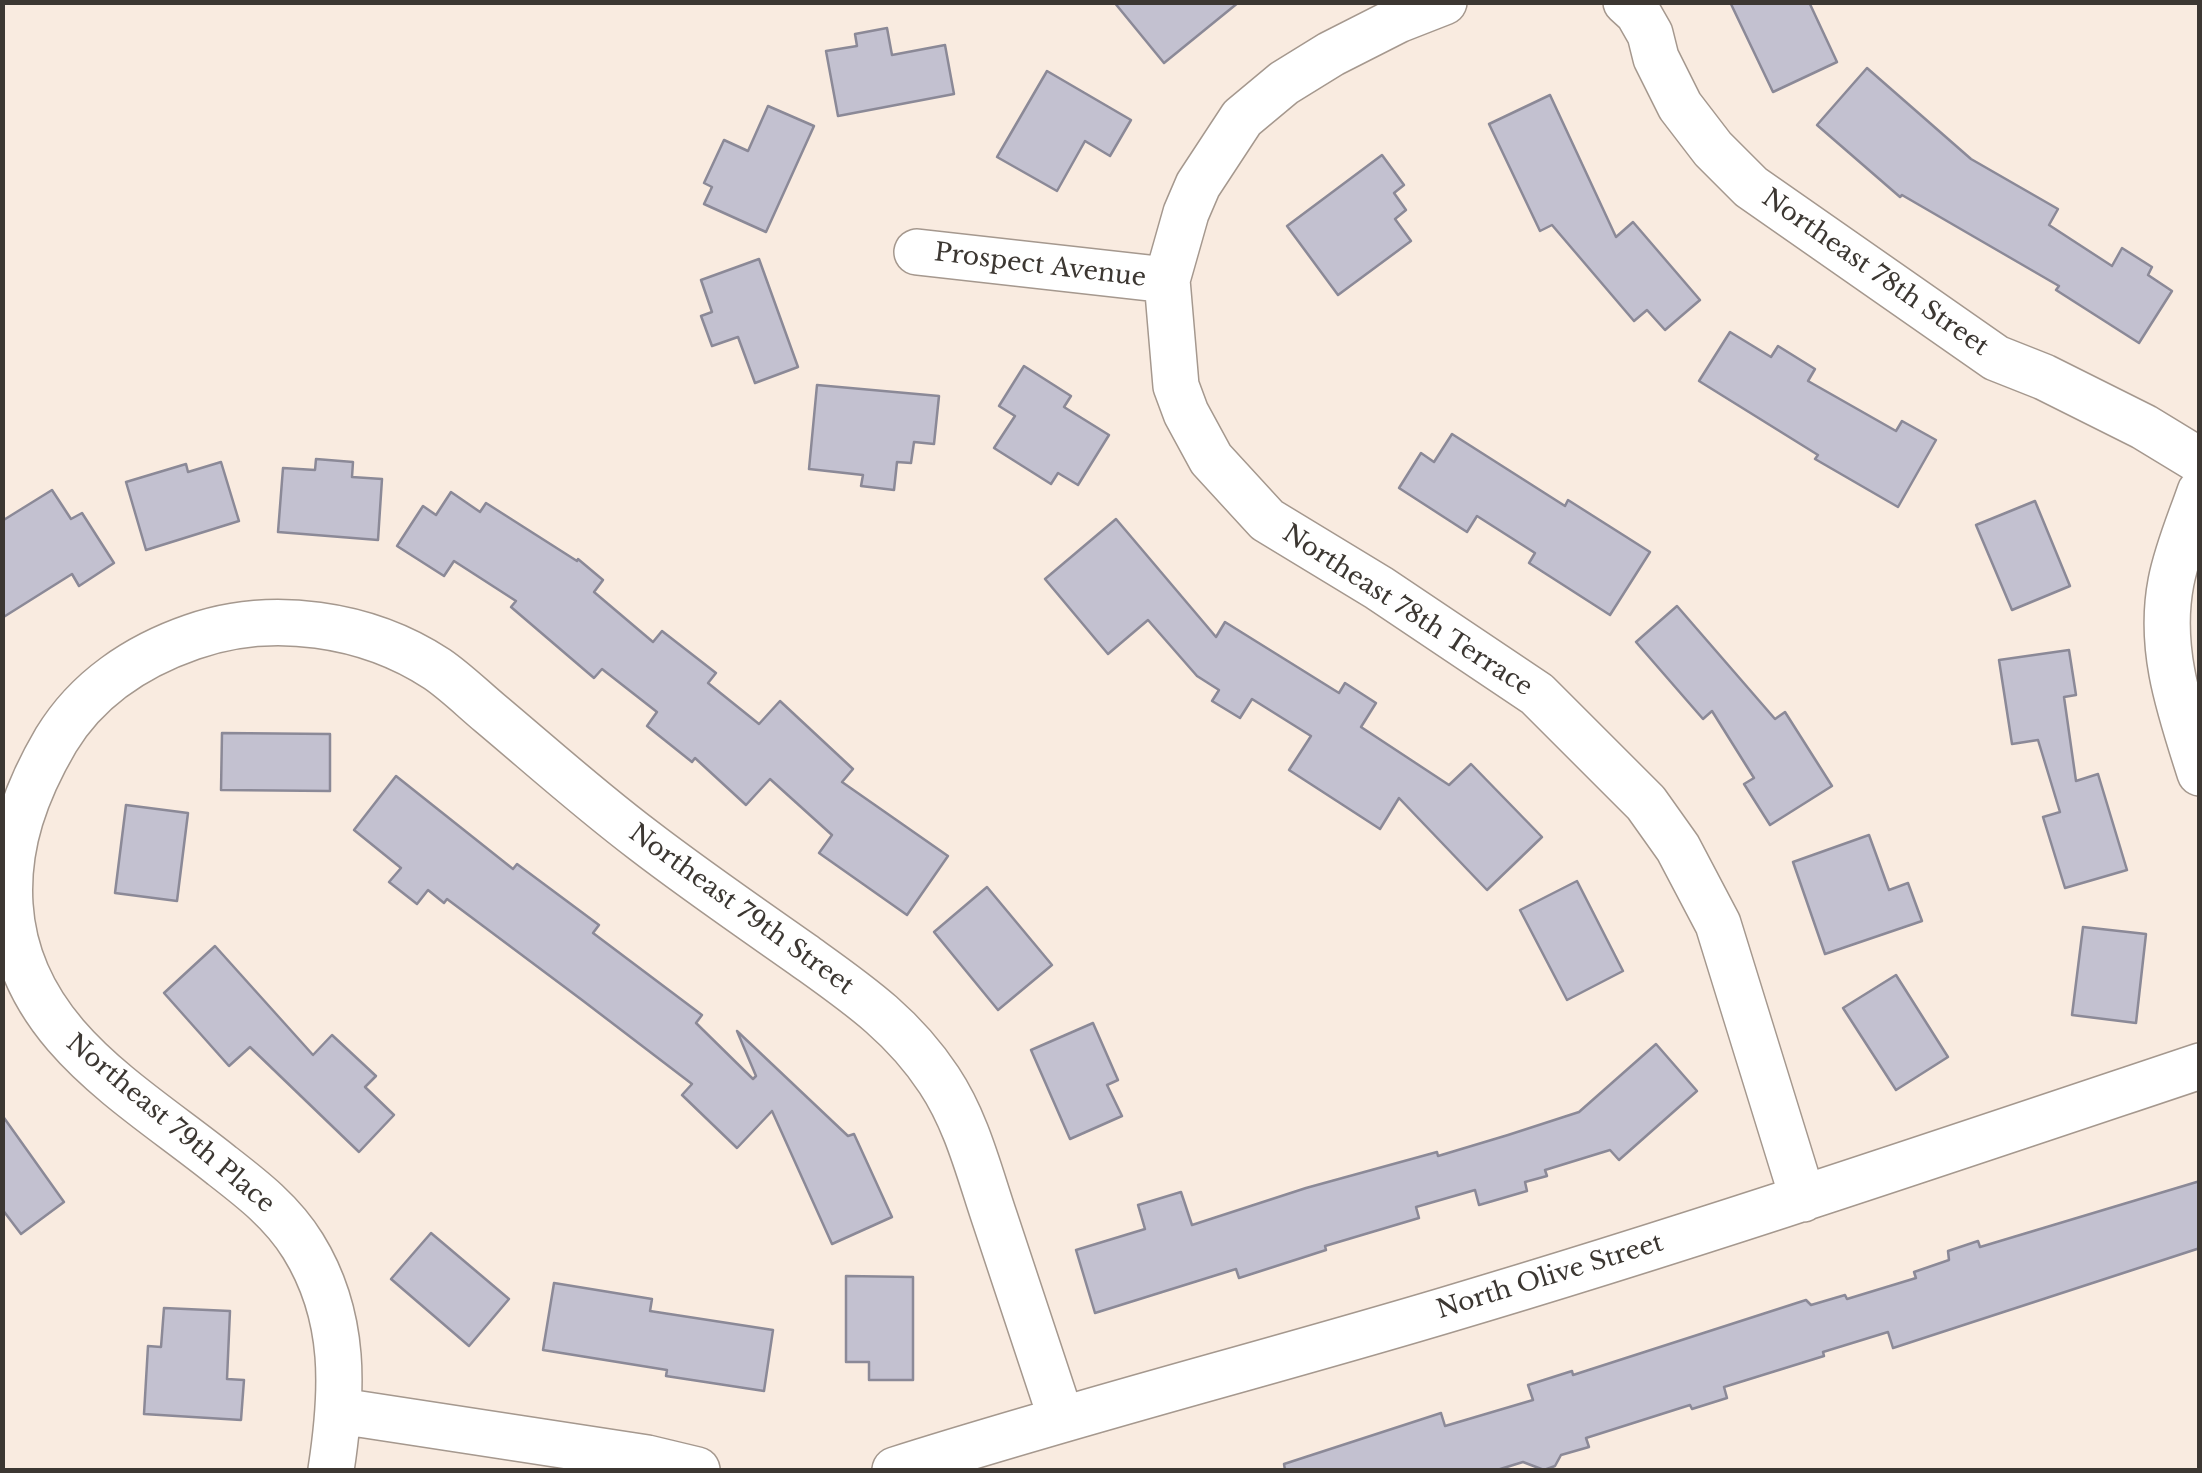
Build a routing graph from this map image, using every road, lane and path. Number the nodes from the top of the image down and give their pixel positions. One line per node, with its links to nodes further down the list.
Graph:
1 (1444, 2): 4 (street, Prospect Avenue)
2 (1626, 2): 5 (street, Northeast 78th Street)
3 (917, 252): 4 (street, Prospect Avenue)
4 (1168, 280): 10 (street, Northeast 78th Terrace)
5 (2200, 461)
6 (2200, 492): 8 (street)
7 (212, 630): 11 (street, Northeast 79th Place); 12 (street, Northeast 79th Street)
8 (2200, 773)
9 (2200, 1066): 10 (street, North Olive Street)
10 (1804, 1199): 12 (street, North Olive Street)
11 (340, 1410): 13 (street, Northeast 79th Place); 14 (street)
12 (1061, 1418): 15 (street, North Olive Street)
13 (331, 1470)
14 (697, 1470)
15 (895, 1470)

